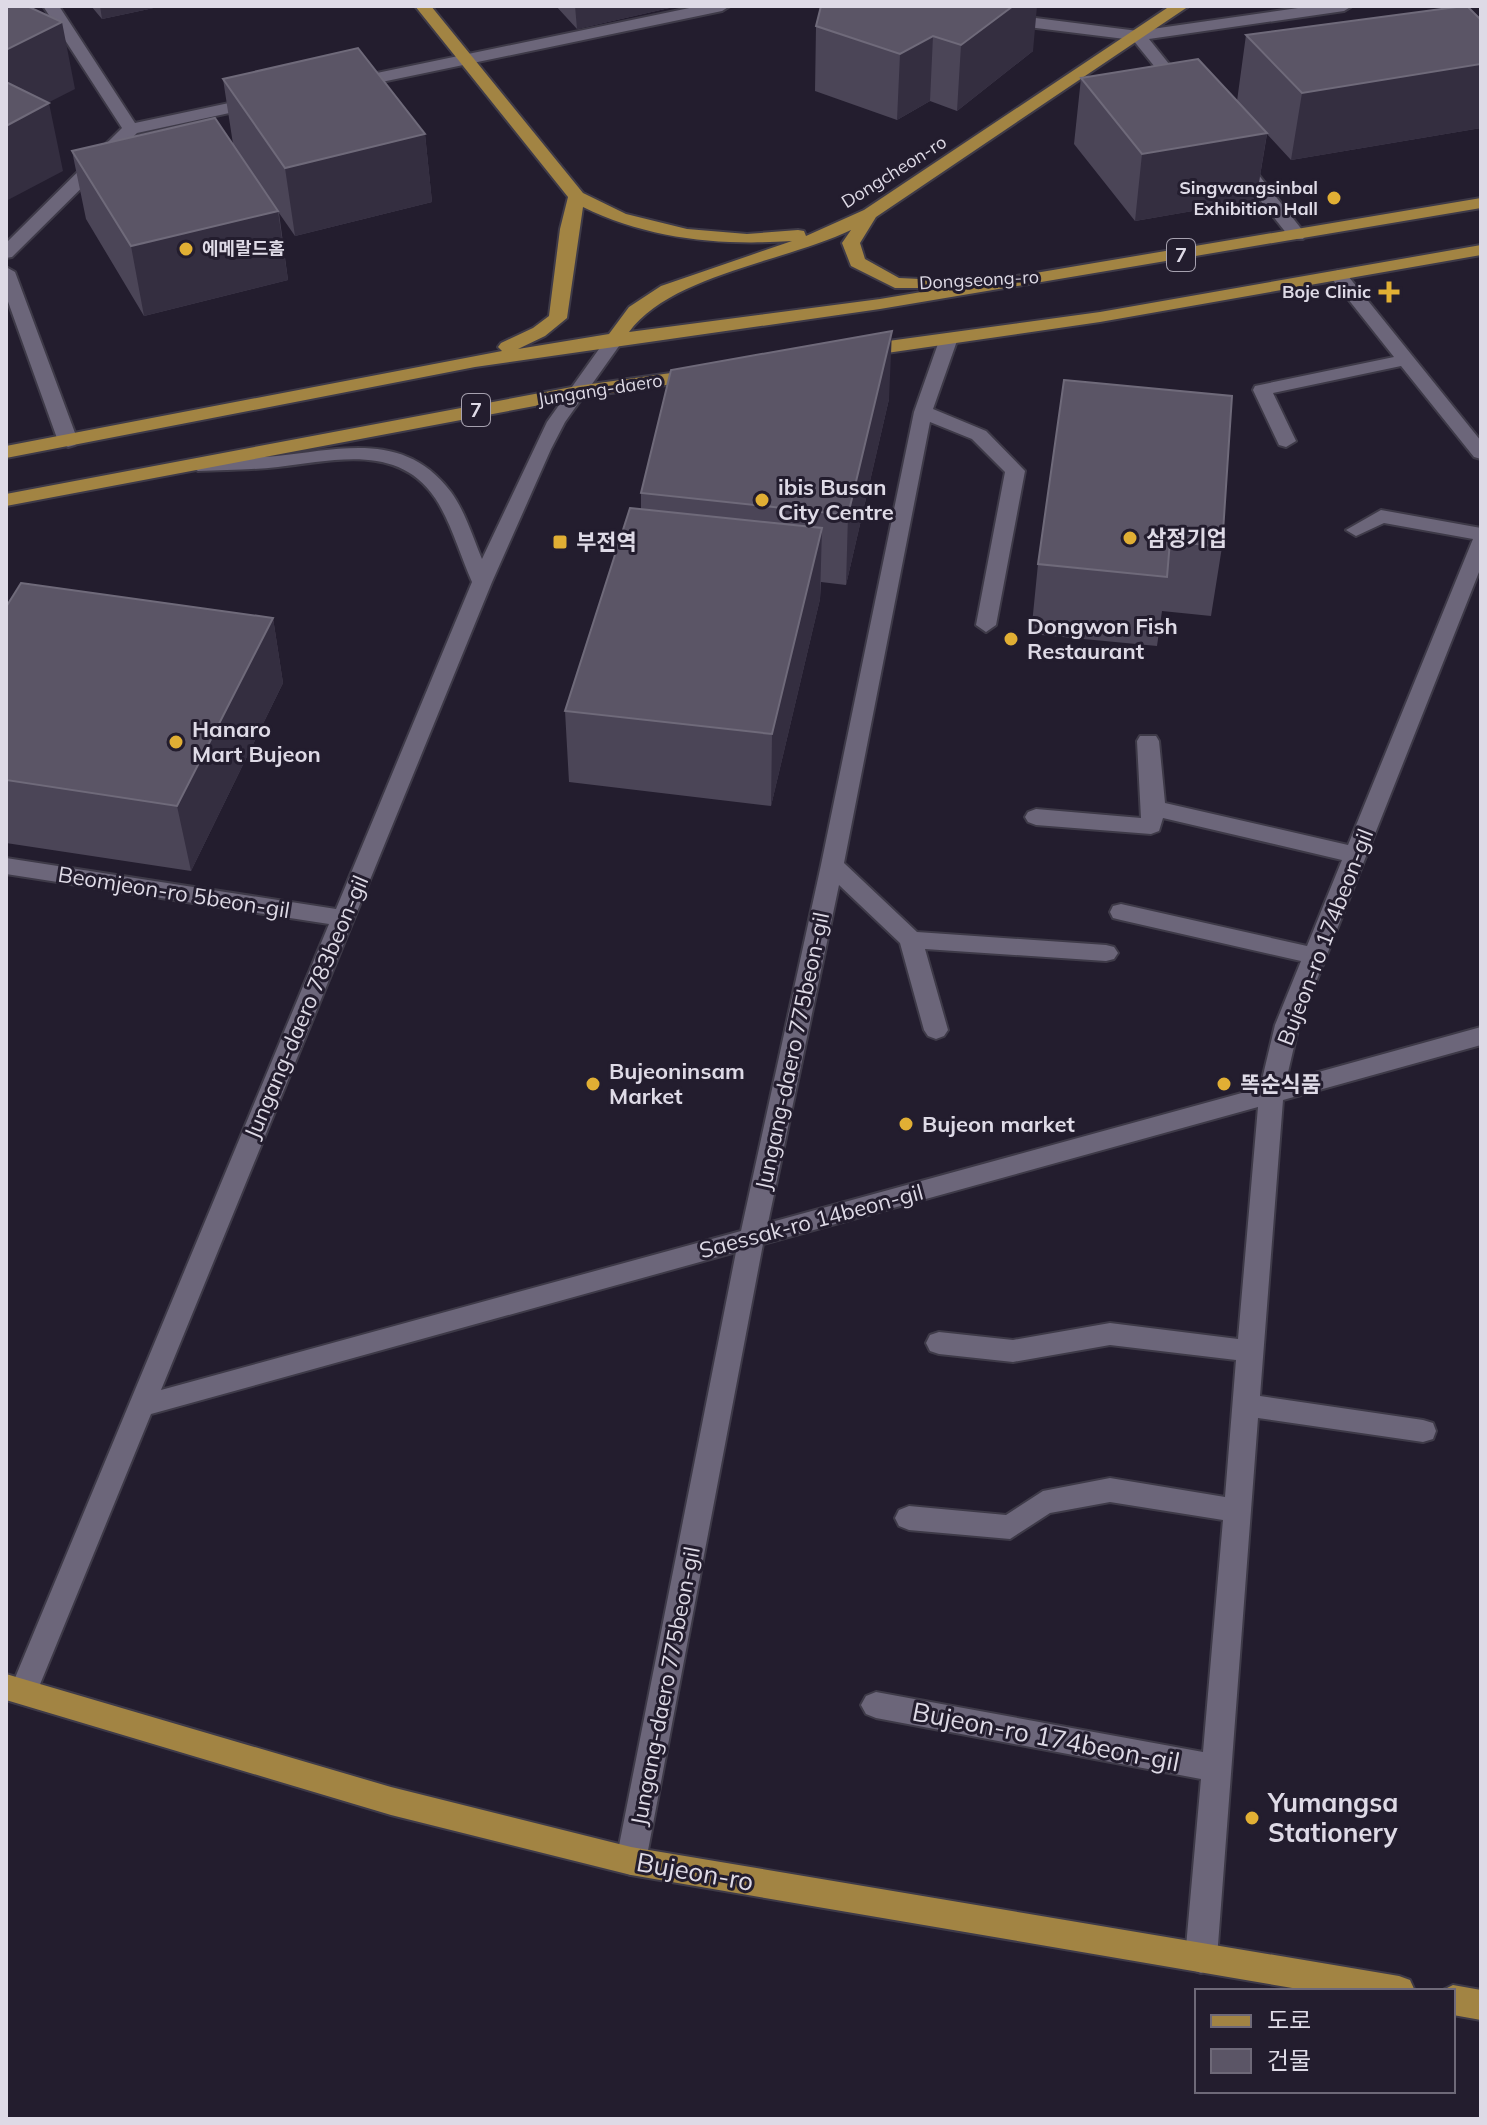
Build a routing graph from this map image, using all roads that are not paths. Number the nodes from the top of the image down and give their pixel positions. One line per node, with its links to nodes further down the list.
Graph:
1 (51, 6): 12 (street)
2 (423, 6): 8 (main road)
3 (722, 6): 8 (street)
4 (1181, 6): 7 (main road, Dongcheon-ro)
5 (1344, 6): 7 (street)
6 (984, 16): 7 (street)
7 (1138, 36): 11 (street); 16 (main road, Dongcheon-ro)
8 (466, 59): 9 (street); 14 (main road)
9 (328, 88)
10 (268, 100): 12 (street)
11 (1192, 103)
12 (131, 129): 20 (street)
13 (1230, 151): 18 (street)
14 (577, 197): 17 (main road); 28 (main road)
15 (1481, 203): 18 (main road, 7)
16 (870, 214): 17 (main road, Dongcheon-ro); 22 (main road, Dongseong-ro)
17 (831, 233): 25 (main road, Dongcheon-ro)
18 (1297, 235): 22 (main road, 7)
19 (1481, 250): 23 (main road, 7)
20 (6, 253)
21 (6, 272): 32 (street)
22 (1065, 275): 25 (main road, 7)
23 (1338, 275): 24 (main road, 7); 27 (street)
24 (949, 338): 26 (main road, 7); 31 (street, Jungang-daero 775beon-gil)
25 (615, 339): 28 (main road, 7); 30 (street, Jungang-daero 783beon-gil)
26 (846, 353)
27 (1404, 360): 33 (street); 35 (street)
28 (475, 361): 32 (main road, 7)
29 (713, 373): 30 (main road, Jungang-daero / 7)
30 (577, 392): 36 (main road, Jungang-daero / 7); 41 (street, Jungang-daero 783beon-gil)
31 (923, 412): 42 (street); 47 (street, Jungang-daero 775beon-gil)
32 (68, 441): 34 (main road, 7)
33 (1286, 441)
34 (6, 452)
35 (1481, 453)
36 (184, 465): 37 (main road, Jungang-daero / 7); 41 (street)
37 (6, 500)
38 (1356, 530): 39 (street)
39 (1481, 534)
40 (1481, 542): 46 (street, Bujeon-ro 174beon-gil)
41 (482, 582): 50 (street, Jungang-daero 783beon-gil)
42 (986, 625)
43 (1148, 741): 44 (street)
44 (1154, 808): 45 (street); 46 (street)
45 (1036, 817)
46 (1356, 855): 53 (street, Bujeon-ro 174beon-gil)
47 (832, 865): 51 (street); 57 (street, Jungang-daero 775beon-gil)
48 (6, 866): 50 (street, Beomjeon-ro 5beon-gil)
49 (1121, 912): 53 (street)
50 (343, 918): 61 (street, Jungang-daero 783beon-gil)
51 (911, 940): 52 (street); 54 (street)
52 (1106, 953)
53 (1314, 956): 56 (street, Bujeon-ro 174beon-gil)
54 (936, 1030)
55 (1481, 1036): 56 (street, Saessak-ro 14beon-gil)
56 (1271, 1094): 57 (street, Saessak-ro 14beon-gil); 59 (street, Bujeon-ro 174beon-gil)
57 (752, 1237): 61 (street, Saessak-ro 14beon-gil); 68 (street, Jungang-daero 775beon-gil)
58 (939, 1343): 59 (street)
59 (1250, 1351): 60 (street, Bujeon-ro 174beon-gil)
60 (1245, 1405): 62 (street); 63 (street, Bujeon-ro 174beon-gil)
61 (142, 1406): 65 (street, Jungang-daero 783beon-gil)
62 (1423, 1431)
63 (1237, 1511): 64 (street); 67 (street, Bujeon-ro 174beon-gil)
64 (909, 1518)
65 (15, 1688): 68 (main road, Bujeon-ro)
66 (876, 1705): 67 (street, Bujeon-ro 174beon-gil)
67 (1216, 1768): 69 (street, Bujeon-ro 174beon-gil)
68 (631, 1861): 69 (main road, Bujeon-ro)
69 (1201, 1958): 70 (main road, Bujeon-ro)
70 (1387, 1989)
71 (1455, 2000): 72 (main road)
72 (1481, 2005)

